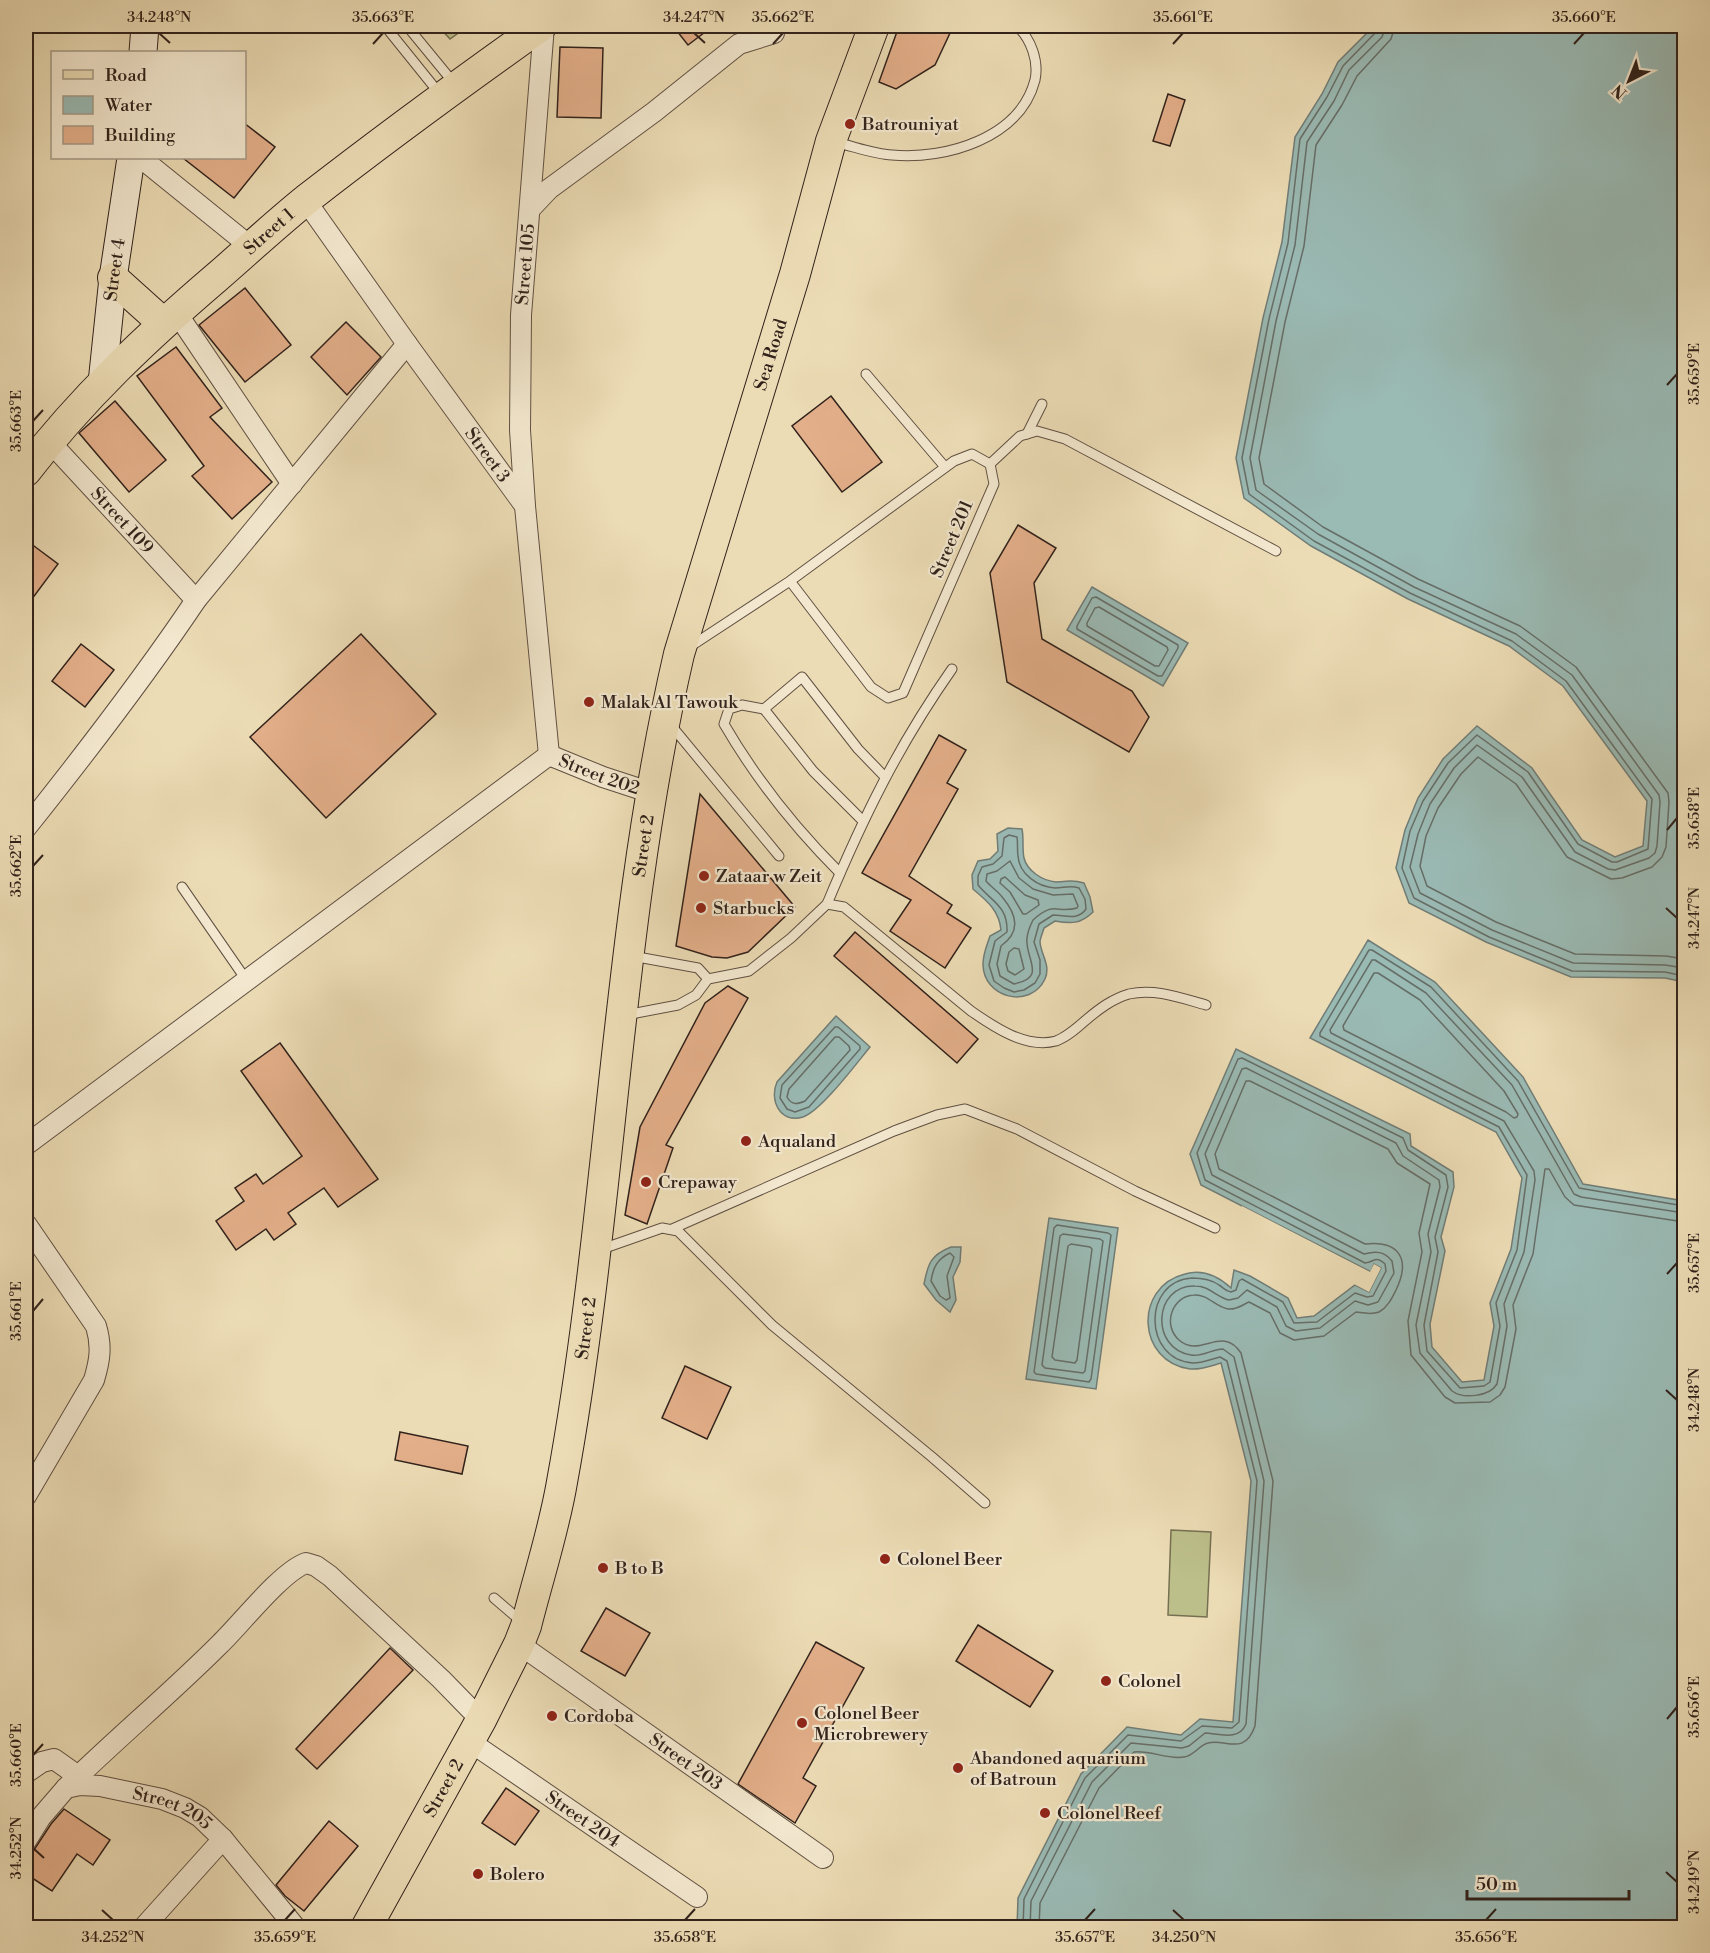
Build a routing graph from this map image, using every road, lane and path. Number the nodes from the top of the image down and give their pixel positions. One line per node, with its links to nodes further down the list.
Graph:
1 (145, 26): 8 (main road)
2 (385, 26): 9 (lane)
3 (407, 26): 9 (lane)
4 (542, 26): 9 (main road, Street 1); 14 (street, Street 105)
5 (874, 26): 10 (main road, Sea Road)
6 (1017, 26): 10 (lane)
7 (774, 33): 14 (street)
8 (142, 51)
9 (449, 92): 13 (main road, Street 1)
10 (831, 141): 32 (main road, Sea Road)
11 (131, 159): 16 (main road, Street 4)
12 (142, 159): 15 (street)
13 (306, 201): 15 (main road, Street 1); 18 (street, Street 3)
14 (530, 209): 28 (street, Street 105)
15 (251, 247): 17 (main road, Street 1)
16 (112, 278): 17 (main road); 20 (main road, Street 4)
17 (170, 318): 20 (main road, Street 1); 27 (street)
18 (406, 344): 27 (street); 28 (street, Street 3)
19 (866, 374): 25 (lane)
20 (102, 383): 23 (main road, Street 1)
21 (1042, 404): 22 (lane)
22 (1027, 434): 24 (lane); 29 (lane)
23 (49, 441): 26 (main road, Street 1); 31 (street, Street 109)
24 (990, 464): 25 (lane); 30 (lane, Street 201)
25 (945, 467): 30 (lane)
26 (26, 471)
27 (292, 484): 31 (street)
28 (525, 506): 37 (street)
29 (1276, 551)
30 (790, 581): 32 (lane)
31 (196, 600): 41 (street)
32 (679, 654): 34 (main road, Sea Road)
33 (952, 669): 38 (lane)
34 (672, 687): 36 (main road, Street 2)
35 (764, 709): 38 (lane); 40 (lane); 43 (lane)
36 (665, 717): 39 (main road, Street 2); 42 (lane)
37 (549, 755): 39 (street, Street 202); 48 (street)
38 (885, 777): 40 (lane)
39 (652, 793): 46 (main road, Street 2)
40 (863, 822): 43 (lane)
41 (26, 828)
42 (779, 856)
43 (840, 873): 45 (lane)
44 (182, 887): 48 (lane)
45 (827, 904): 47 (lane); 49 (lane)
46 (630, 955): 47 (lane); 50 (main road, Street 2)
47 (708, 979): 50 (lane)
48 (247, 981): 51 (street)
49 (1206, 1005)
50 (623, 1016): 55 (main road, Street 2)
51 (26, 1145)
52 (26, 1224): 56 (street)
53 (1215, 1228): 54 (lane)
54 (672, 1229): 55 (lane); 57 (lane)
55 (597, 1251): 59 (main road, Street 2)
56 (26, 1496)
57 (985, 1503)
58 (494, 1598): 59 (lane)
59 (523, 1635): 60 (main road, Street 2); 65 (street, Street 203)
60 (475, 1730): 62 (street, Street 204); 66 (street, Street 204); 69 (main road, Street 2)
61 (26, 1773): 62 (street)
62 (72, 1782): 63 (street, Street 205); 64 (street)
63 (222, 1839): 67 (street); 68 (street, Street 205)
64 (26, 1840)
65 (823, 1858)
66 (697, 1898)
67 (143, 1928)
68 (296, 1928)
69 (366, 1928)

